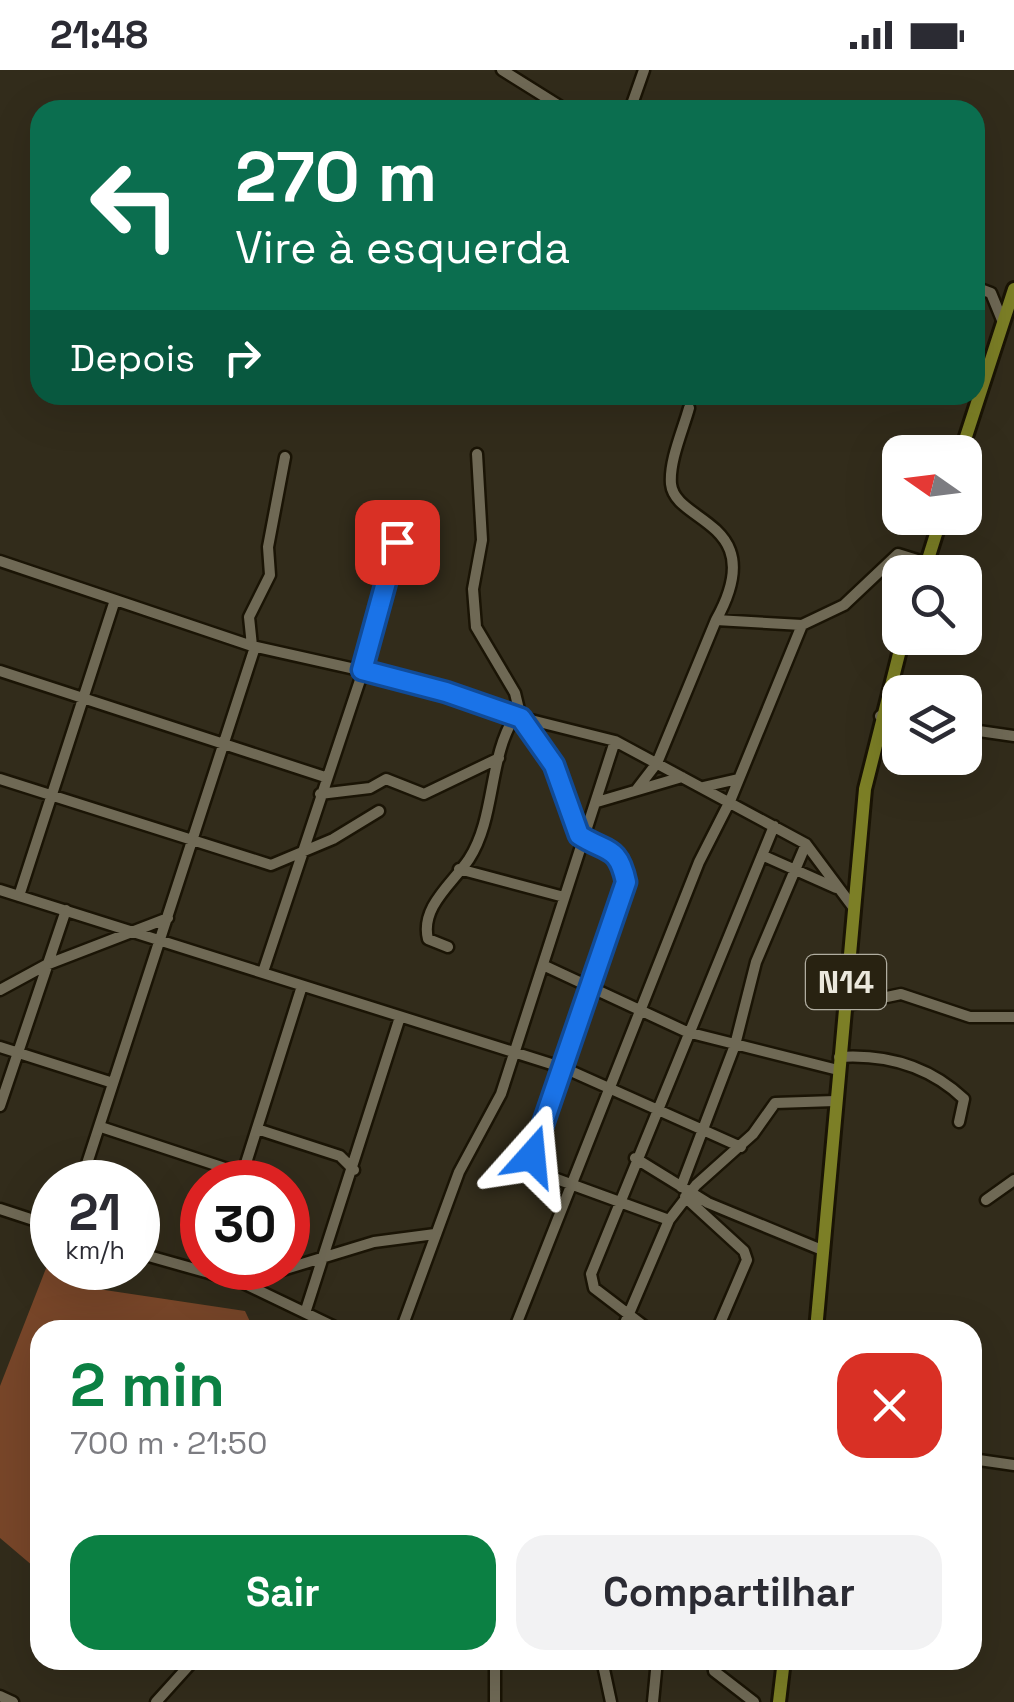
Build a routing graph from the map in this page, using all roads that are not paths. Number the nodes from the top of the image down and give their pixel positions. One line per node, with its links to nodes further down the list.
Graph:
1 (502, 70): 3 (street)
2 (644, 70): 4 (street)
3 (550, 100)
4 (634, 100)
5 (1014, 290): 7 (main road)
6 (985, 291): 7 (street)
7 (1002, 320): 8 (main road)
8 (985, 375)
9 (976, 405): 11 (main road)
10 (689, 408): 18 (street)
11 (966, 435)
12 (478, 454): 26 (street)
13 (284, 458): 20 (street)
14 (406, 511): 22 (street)
15 (0, 562): 17 (street)
16 (882, 569): 19 (street)
17 (115, 600): 20 (street); 24 (street)
18 (716, 620): 19 (street); 32 (street)
19 (802, 625): 35 (street)
20 (253, 646): 22 (street); 30 (street)
21 (897, 655): 25 (main road, N14)
22 (362, 670): 26 (street); 33 (street)
23 (0, 671): 24 (street)
24 (84, 696): 30 (street); 40 (street)
25 (880, 716): 56 (main road, N14)
26 (518, 717): 29 (street); 31 (street); 45 (street)
27 (982, 731): 28 (street)
28 (1014, 736)
29 (616, 741): 32 (street); 42 (street)
30 (224, 743): 33 (street); 46 (street)
31 (498, 758): 39 (street); 51 (street)
32 (657, 763): 34 (street); 38 (street)
33 (325, 777): 39 (street)
34 (682, 777): 37 (street); 38 (street)
35 (738, 779): 37 (street); 41 (street)
36 (0, 780): 40 (street)
37 (702, 787): 41 (street)
38 (637, 788): 42 (street)
39 (320, 794): 48 (street)
40 (53, 797): 46 (street); 54 (street)
41 (730, 801): 44 (street); 69 (street)
42 (597, 802): 45 (street)
43 (379, 811): 48 (street)
44 (774, 826): 47 (street); 49 (street)
45 (585, 839): 55 (street); 66 (street)
46 (192, 840): 48 (street); 58 (street)
47 (806, 844): 50 (street); 52 (street)
48 (302, 853): 64 (street)
49 (764, 856): 50 (street); 72 (street)
50 (794, 868): 52 (street); 73 (street)
51 (458, 869): 55 (street); 61 (street)
52 (837, 888): 56 (street)
53 (0, 890): 54 (street)
54 (19, 896): 57 (street)
55 (564, 897): 63 (street)
56 (854, 907): 68 (main road, N14)
57 (66, 910): 59 (street); 62 (street)
58 (168, 918): 59 (street); 60 (street)
59 (129, 932): 60 (street); 62 (street)
60 (160, 941): 64 (street); 79 (street)
61 (448, 947)
62 (46, 966): 67 (street); 75 (street)
63 (545, 966): 66 (street); 76 (street)
64 (264, 972): 65 (street)
65 (302, 986): 70 (street); 87 (street)
66 (592, 989): 69 (street); 78 (street)
67 (0, 990)
68 (844, 1006): 71 (street); 77 (main road, N14)
69 (641, 1012): 72 (street); 80 (street)
70 (400, 1017): 76 (street); 93 (street)
71 (1014, 1017)
72 (687, 1032): 73 (street); 83 (street)
73 (735, 1045): 77 (street); 86 (street)
74 (0, 1047): 75 (street)
75 (17, 1052): 79 (street); 82 (street)
76 (511, 1054): 78 (street); 102 (street)
77 (838, 1064): 81 (main road, N14); 84 (street)
78 (564, 1068): 80 (street); 95 (street)
79 (113, 1083): 85 (street)
80 (611, 1090): 83 (street); 95 (street)
81 (835, 1101): 88 (street); 103 (main road, N14)
82 (0, 1106)
83 (656, 1109): 86 (street); 89 (street)
84 (960, 1122)
85 (100, 1126): 90 (street); 91 (street)
86 (701, 1128): 88 (street); 96 (street)
87 (257, 1129): 92 (street); 93 (street)
88 (742, 1147): 96 (street)
89 (636, 1158): 96 (street); 98 (street)
90 (89, 1160)
91 (193, 1160)
92 (248, 1160)
93 (354, 1170): 104 (street)
94 (1014, 1180): 97 (street)
95 (572, 1185): 98 (street); 111 (street)
96 (685, 1192): 101 (street); 103 (street); 114 (street)
97 (986, 1200)
98 (618, 1201): 101 (street); 108 (street)
99 (0, 1209): 100 (street)
100 (30, 1219)
101 (669, 1220): 108 (street)
102 (435, 1234): 104 (street); 110 (street)
103 (822, 1250): 115 (main road, N14)
104 (325, 1259): 105 (street); 107 (street)
105 (310, 1263)
106 (260, 1290): 107 (street)
107 (306, 1310): 109 (street)
108 (626, 1317): 112 (street); 113 (street)
109 (324, 1320)
110 (405, 1320)
111 (518, 1320)
112 (625, 1320)
113 (631, 1320)
114 (721, 1320)
115 (817, 1320)
116 (982, 1461): 117 (street)
117 (1014, 1465)
118 (185, 1670): 126 (street)
119 (494, 1670): 127 (street)
120 (604, 1670): 128 (street)
121 (657, 1670): 129 (street)
122 (714, 1670): 130 (street)
123 (783, 1670): 131 (main road)
124 (0, 1696): 125 (street)
125 (13, 1702)
126 (156, 1702)
127 (494, 1702)
128 (611, 1702)
129 (653, 1702)
130 (754, 1702)
131 (780, 1702)

